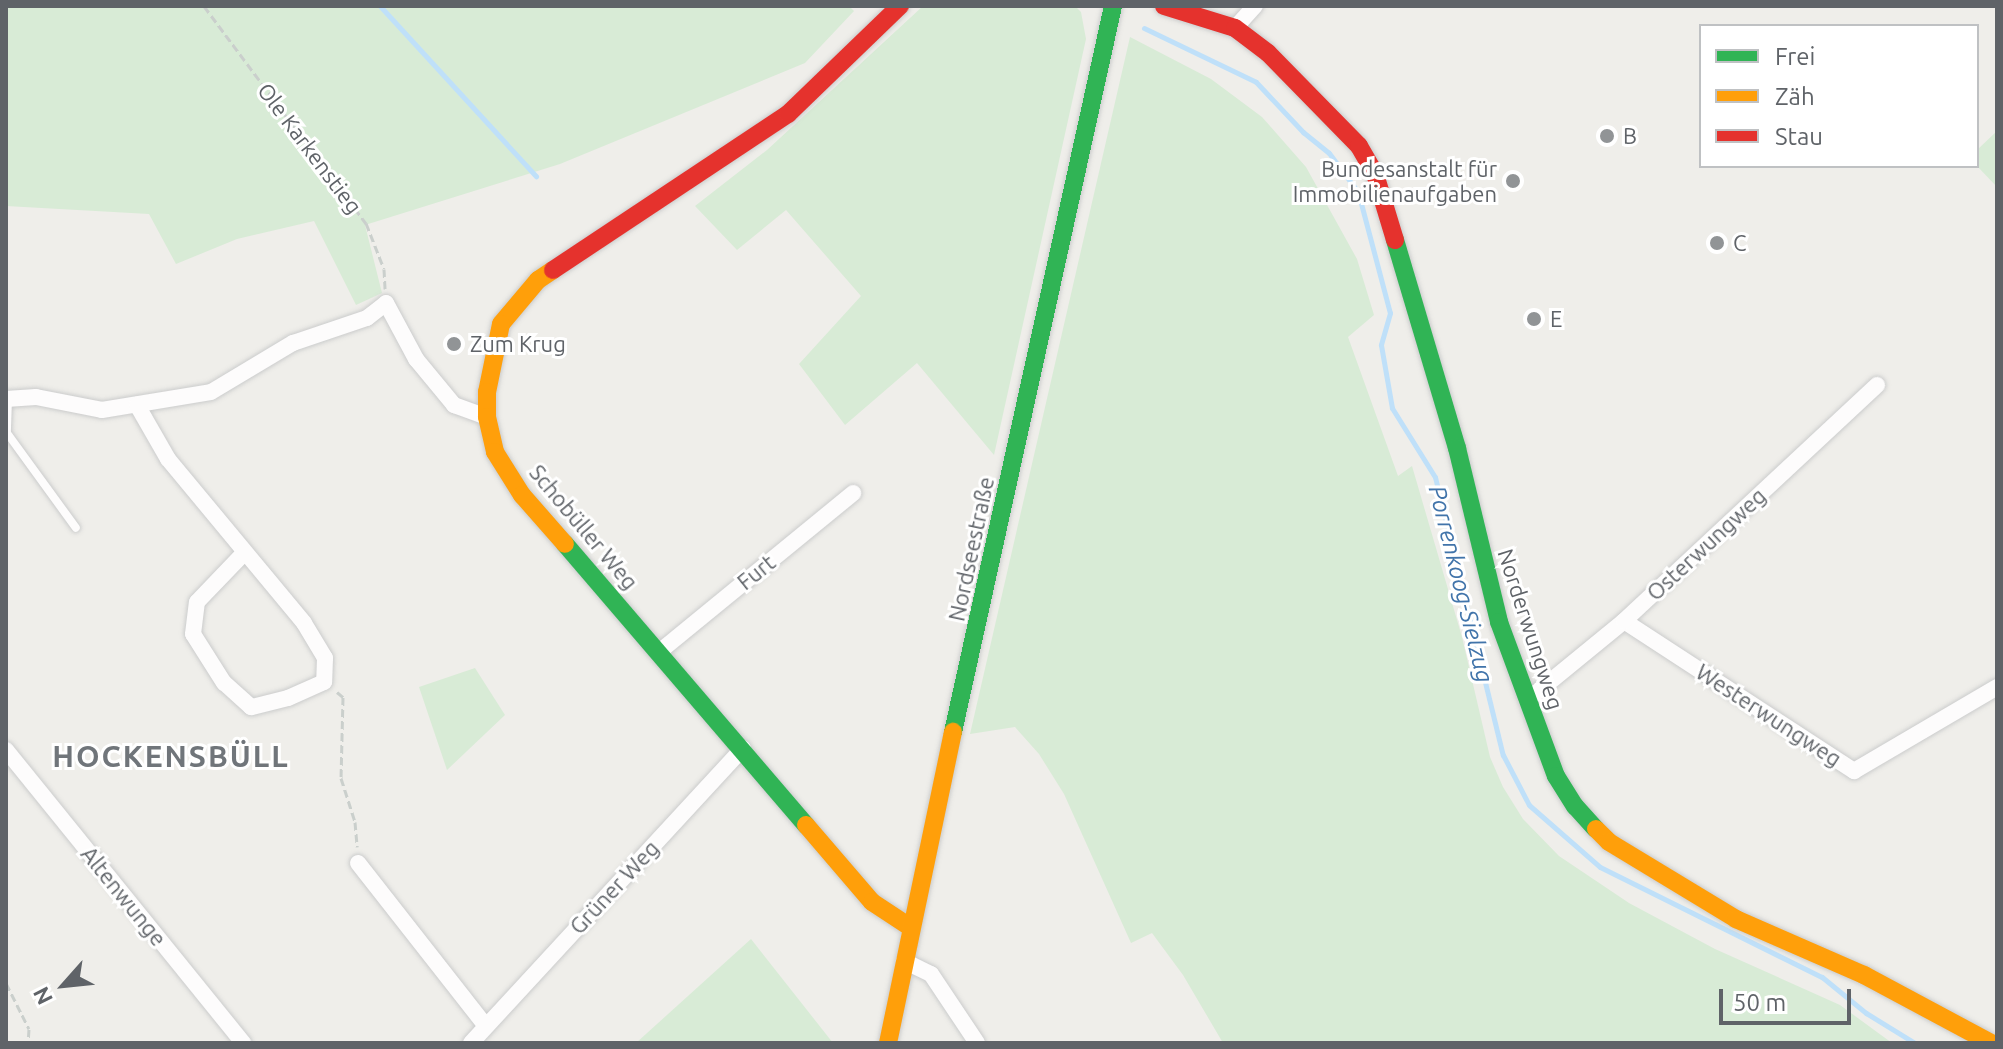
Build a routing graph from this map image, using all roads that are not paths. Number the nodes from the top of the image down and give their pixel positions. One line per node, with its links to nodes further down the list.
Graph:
1 (900, 6): 9 (street, Schobüller Weg)
2 (1113, 6): 20 (street, Nordseestraße)
3 (1164, 6): 5 (street, Norderwungweg)
4 (1255, 6): 5 (street)
5 (1235, 28): 16 (street, Norderwungweg)
6 (1877, 385): 13 (street, Osterwungweg)
7 (7, 398): 8 (street); 11 (lane)
8 (137, 405): 9 (street); 12 (street)
9 (487, 417): 14 (street, Schobüller Weg)
10 (853, 493): 14 (street, Furt)
11 (76, 528)
12 (243, 554): 12 (street)
13 (1624, 621): 15 (street, Westerwungweg); 16 (street, Osterwungweg)
14 (659, 652): 17 (street, Schobüller Weg)
15 (1997, 687)
16 (1530, 698): 27 (street, Norderwungweg)
17 (743, 748): 20 (street, Schobüller Weg); 22 (street, Grüner Weg)
18 (6, 750): 23 (street, Altenwunge)
19 (358, 863): 22 (street)
20 (910, 927): 21 (street, Nordseestraße)
21 (904, 961): 25 (street, Nordseestraße); 26 (street)
22 (486, 1026): 24 (street, Grüner Weg)
23 (243, 1043)
24 (471, 1043)
25 (888, 1043)
26 (977, 1043)
27 (1991, 1043)

